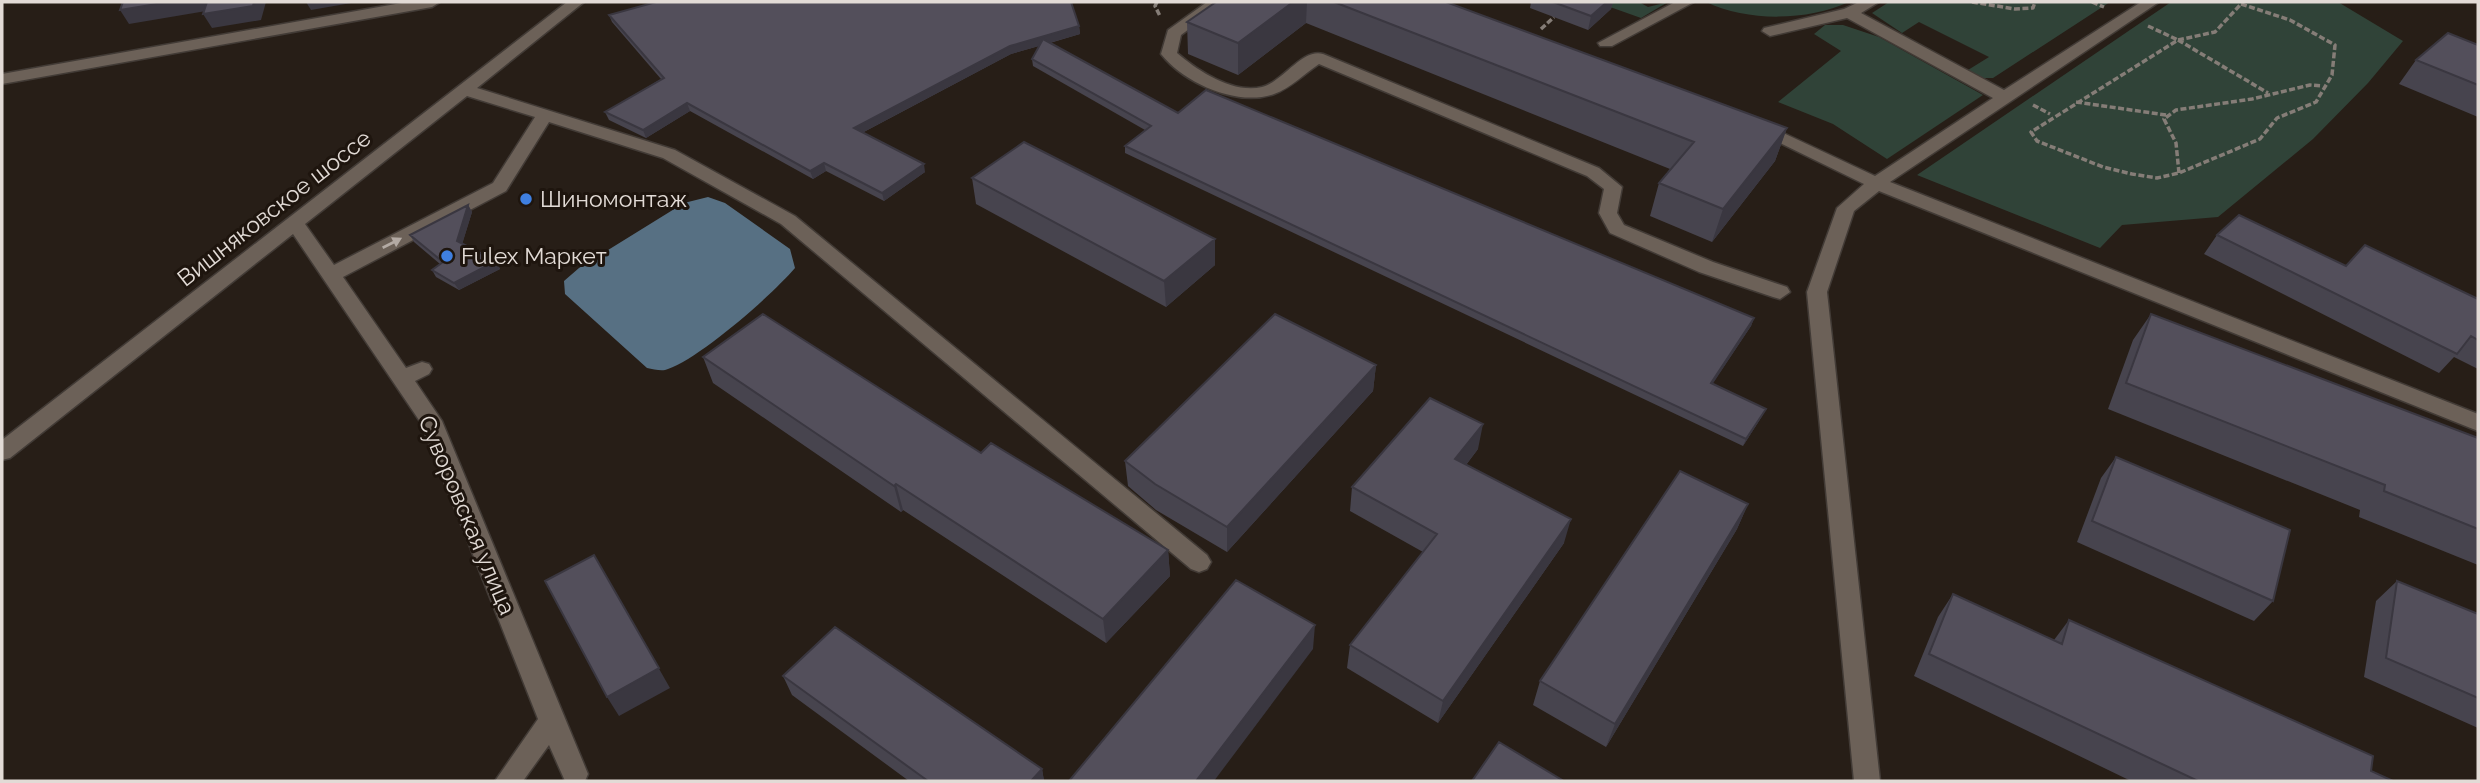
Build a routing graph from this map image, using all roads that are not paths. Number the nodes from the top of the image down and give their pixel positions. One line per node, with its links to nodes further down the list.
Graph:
1 (432, 2): 10 (street)
2 (576, 2): 11 (street, Вишняковское шоссе)
3 (1217, 2): 18 (street)
4 (1686, 2): 9 (street)
5 (1871, 2): 7 (street)
6 (2151, 2): 12 (street)
7 (1849, 13): 8 (street); 12 (street)
8 (1769, 31)
9 (1606, 43)
10 (2, 79)
11 (463, 89): 13 (street); 16 (street, Вишняковское шоссе)
12 (2004, 97): 15 (street)
13 (546, 113): 17 (street, one-way to 13); 21 (street)
14 (1739, 118): 15 (street)
15 (1876, 183): 19 (street); 24 (street)
16 (296, 223): 17 (street, Суворовская улица); 20 (street, Вишняковское шоссе)
17 (331, 275): 22 (street, Суворовская улица)
18 (1780, 292)
19 (2478, 423)
20 (2, 452)
21 (1199, 562)
22 (552, 721): 23 (street, Суворовская улица); 25 (street)
23 (575, 774)
24 (1872, 777)
25 (508, 781)

